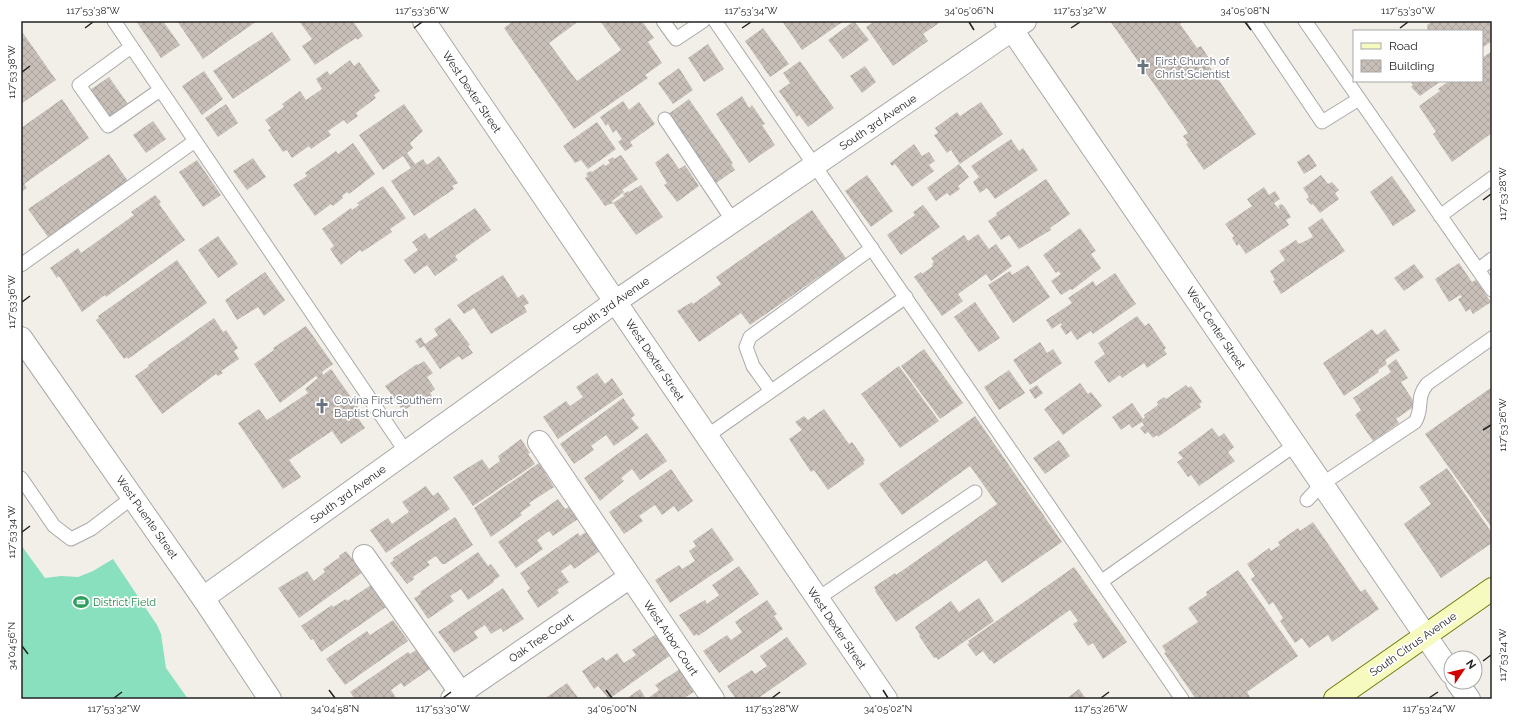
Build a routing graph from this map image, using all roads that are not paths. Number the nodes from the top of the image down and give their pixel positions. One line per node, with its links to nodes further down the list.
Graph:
1 (114, 21): 9 (lane)
2 (424, 21): 24 (street, West Dexter Street)
3 (663, 21): 4 (lane)
4 (703, 21)
5 (715, 21): 14 (lane)
6 (1254, 21): 11 (lane)
7 (1305, 21): 11 (lane)
8 (1014, 24): 14 (street, South 3rd Avenue); 30 (street, West Center Street)
9 (132, 47): 10 (lane); 10 (lane)
10 (160, 90): 13 (lane)
11 (1359, 99): 16 (lane)
12 (665, 119): 17 (lane)
13 (195, 141): 20 (lane); 31 (lane)
14 (815, 165): 17 (street, South 3rd Avenue); 18 (lane)
15 (1492, 178): 16 (lane)
16 (1440, 216): 21 (lane)
17 (733, 221): 24 (street, South 3rd Avenue)
18 (872, 248): 23 (lane); 27 (lane)
19 (1492, 259): 21 (lane)
20 (21, 266)
21 (1478, 270): 22 (lane)
22 (1492, 290)
23 (906, 297): 27 (lane); 39 (lane)
24 (615, 302): 28 (street, West Dexter Street); 31 (street, South 3rd Avenue)
25 (21, 338): 35 (street, West Puente Street)
26 (1492, 338): 33 (lane)
27 (771, 391): 28 (lane)
28 (707, 436): 42 (street, West Dexter Street)
29 (539, 442): 38 (street, West Arbor Court)
30 (1295, 445): 33 (street, West Center Street); 39 (lane)
31 (406, 452): 41 (street, South 3rd Avenue)
32 (21, 478): 35 (lane)
33 (1322, 484): 36 (lane); 43 (street, West Center Street)
34 (975, 492): 42 (lane)
35 (133, 497): 41 (street, West Puente Street)
36 (1308, 500)
37 (364, 556): 46 (street)
38 (630, 577): 46 (street, Oak Tree Court); 48 (street, West Arbor Court)
39 (1102, 581): 50 (lane)
40 (1492, 590): 43 (main road, South Citrus Avenue)
41 (203, 598): 47 (street, West Puente Street)
42 (817, 598): 49 (street, West Dexter Street)
43 (1425, 636): 44 (street, West Center Street); 51 (main road, South Citrus Avenue)
44 (1443, 662)
45 (1463, 690): 52 (street)
46 (459, 697)
47 (270, 699)
48 (713, 699)
49 (886, 699)
50 (1182, 699)
51 (1335, 699)
52 (1469, 699)

